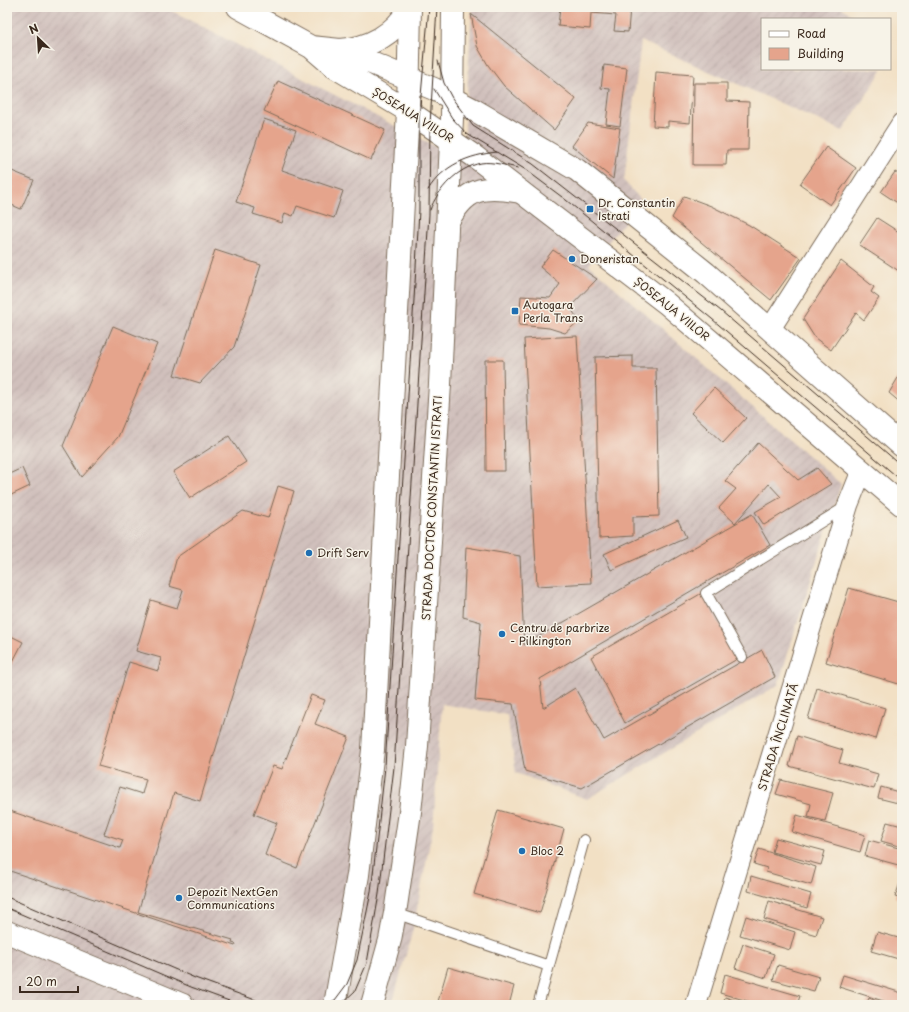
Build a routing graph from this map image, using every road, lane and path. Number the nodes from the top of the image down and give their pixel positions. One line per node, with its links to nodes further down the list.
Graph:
1 (238, 7): 4 (main road, ȘOSEAUA VIILOR)
2 (410, 7): 5 (main road); 6 (main road)
3 (453, 7): 7 (main road, STRADA DOCTOR CONSTANTIN ISTRATI)
4 (311, 47): 5 (main road, ȘOSEAUA VIILOR); 8 (main road, ȘOSEAUA VIILOR)
5 (340, 50): 6 (main road, ȘOSEAUA VIILOR)
6 (410, 78): 7 (main road, ȘOSEAUA VIILOR); 8 (main road)
7 (452, 98): 10 (main road, STRADA DOCTOR CONSTANTIN ISTRATI); 13 (main road, ȘOSEAUA VIILOR)
8 (408, 111): 10 (main road, ȘOSEAUA VIILOR); 24 (main road)
9 (902, 123): 13 (street)
10 (451, 138): 11 (main road, ȘOSEAUA VIILOR); 12 (main road, STRADA DOCTOR CONSTANTIN ISTRATI)
11 (521, 192): 12 (main road); 15 (main road, ȘOSEAUA VIILOR)
12 (446, 224): 20 (main road, STRADA DOCTOR CONSTANTIN ISTRATI)
13 (770, 329): 14 (main road, ȘOSEAUA VIILOR)
14 (902, 446)
15 (859, 476): 16 (street, STRADA ÎNCLINATĂ); 17 (main road, ȘOSEAUA VIILOR)
16 (848, 505): 18 (lane); 27 (street, STRADA ÎNCLINATĂ)
17 (902, 505)
18 (742, 657)
19 (584, 840): 22 (lane)
20 (395, 913): 22 (lane); 25 (main road, STRADA DOCTOR CONSTANTIN ISTRATI)
21 (7, 932): 23 (main road)
22 (549, 966): 26 (lane)
23 (183, 1005)
24 (335, 1005)
25 (372, 1005)
26 (538, 1005)
27 (696, 1005)

